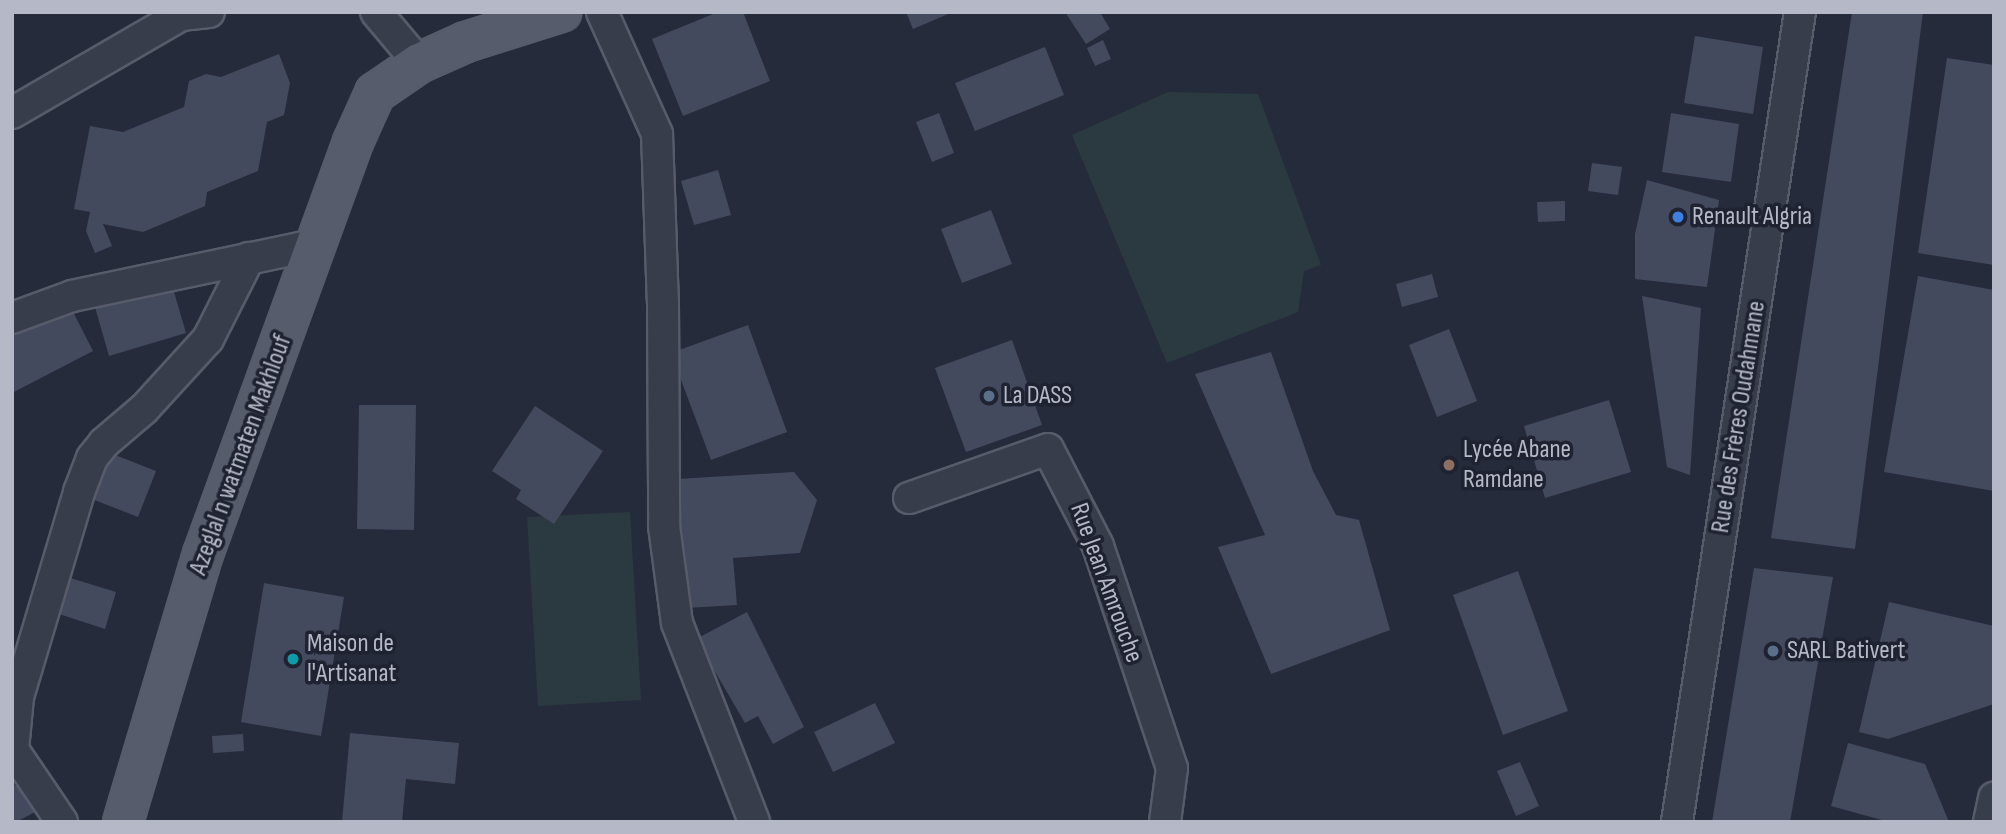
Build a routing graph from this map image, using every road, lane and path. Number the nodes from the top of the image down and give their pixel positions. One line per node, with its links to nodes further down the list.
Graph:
1 (209, 12): 7 (street)
2 (376, 12): 6 (street)
3 (561, 12): 6 (main road)
4 (602, 12): 15 (street)
5 (1800, 12): 17 (street, Rue des Frères Oudahmane)
6 (419, 63): 8 (main road, Azeglal n watmaten Makhlouf)
7 (12, 113)
8 (318, 244): 9 (street); 14 (main road, Azeglal n watmaten Makhlouf)
9 (249, 258): 10 (street); 13 (street)
10 (12, 318)
11 (909, 498): 16 (street, Rue Jean Amrouche)
12 (1994, 798): 18 (street)
13 (62, 822)
14 (122, 822)
15 (754, 822)
16 (1165, 822)
17 (1677, 822)
18 (1989, 822)

